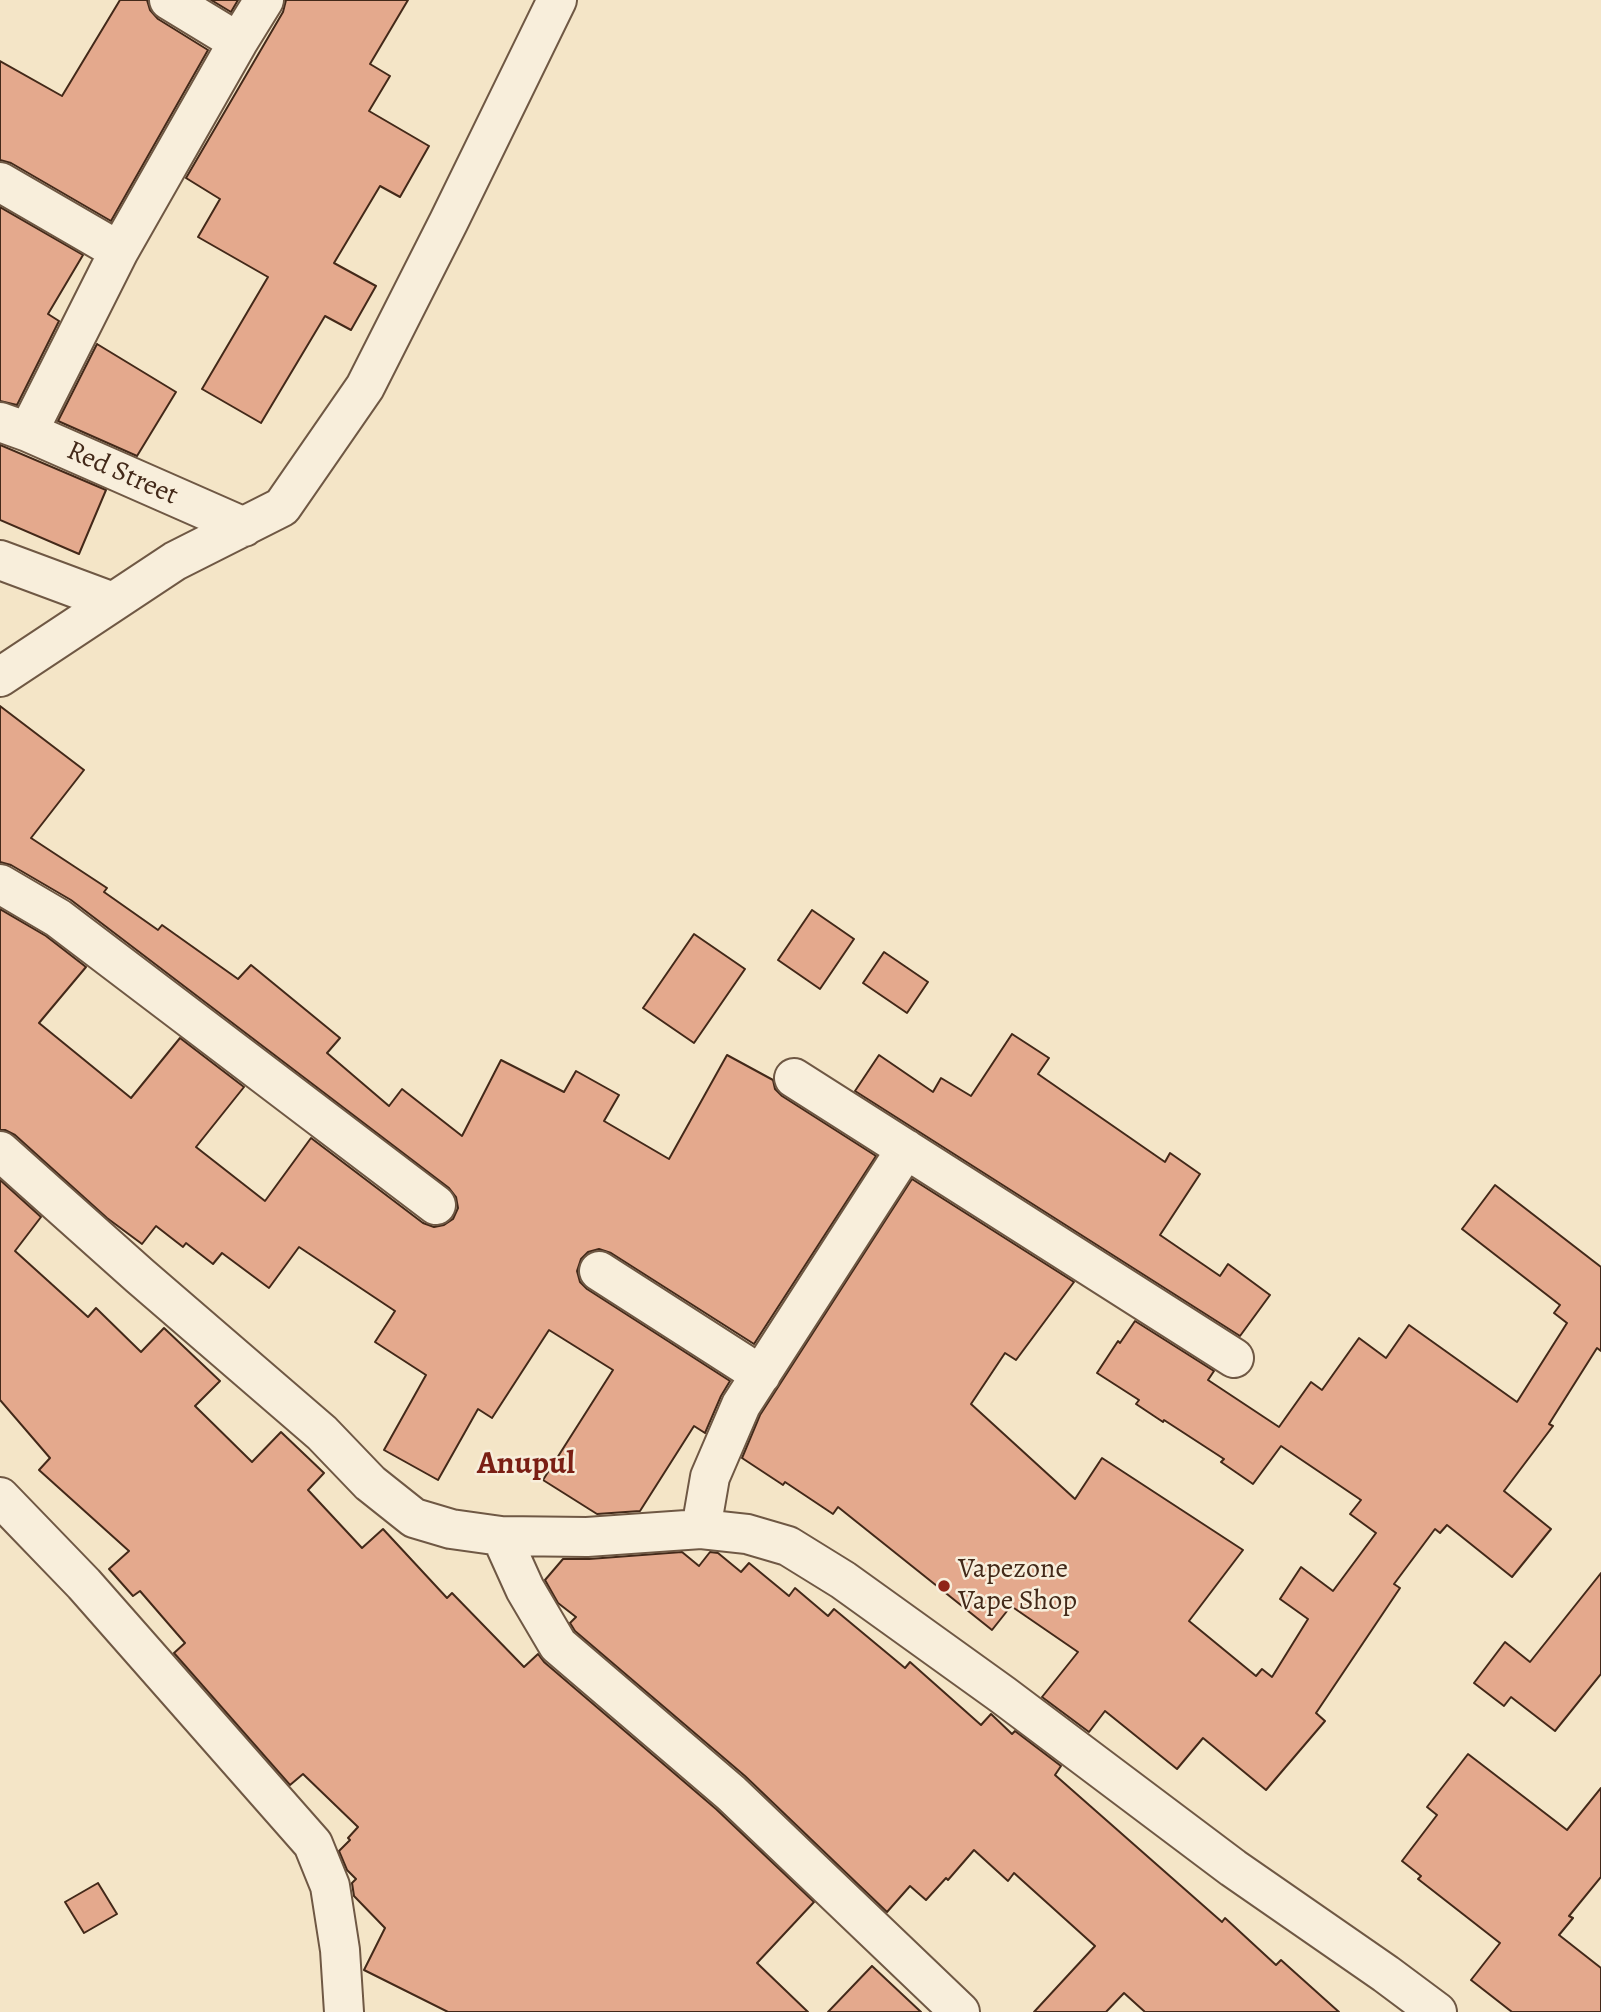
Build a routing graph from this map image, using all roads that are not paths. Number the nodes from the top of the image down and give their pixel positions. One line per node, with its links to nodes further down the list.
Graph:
1 (169, 0): 4 (street)
2 (264, 0): 4 (street)
3 (557, 0): 8 (street)
4 (238, 42): 6 (street)
5 (0, 182): 6 (street)
6 (119, 251): 7 (street)
7 (14, 427): 8 (street, Red Street)
8 (244, 527): 10 (street)
9 (0, 561): 10 (street)
10 (113, 602): 11 (street)
11 (0, 677)
12 (0, 884): 16 (street)
13 (794, 1078): 14 (street)
14 (906, 1149): 18 (street); 19 (street)
15 (0, 1151): 22 (street)
16 (436, 1205)
17 (599, 1271): 19 (street)
18 (1234, 1358)
19 (761, 1375): 21 (street)
20 (0, 1497): 23 (street)
21 (701, 1530): 22 (street); 25 (street)
22 (501, 1536): 24 (street)
23 (344, 2012)
24 (960, 2012)
25 (1437, 2012)

